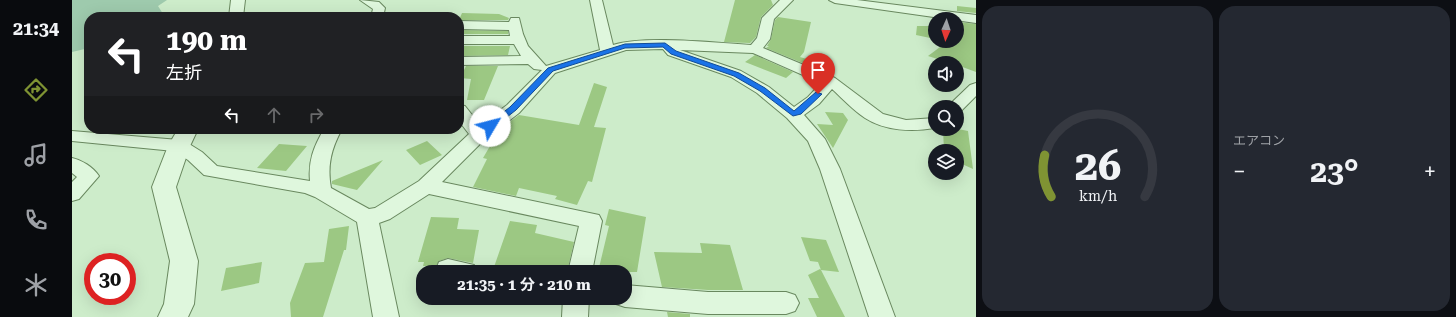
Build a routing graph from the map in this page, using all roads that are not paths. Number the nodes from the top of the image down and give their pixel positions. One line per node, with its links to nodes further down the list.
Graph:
1 (238, 0): 6 (street)
2 (366, 0): 7 (street)
3 (596, 0): 14 (street)
4 (787, 0): 13 (street)
5 (835, 0): 8 (street)
6 (237, 12)
7 (378, 12)
8 (976, 19)
9 (464, 25): 11 (street)
10 (464, 40): 11 (street)
11 (518, 40): 15 (street)
12 (665, 45): 13 (street); 14 (street); 21 (street)
13 (755, 48): 18 (street)
14 (607, 51): 17 (street)
15 (531, 60): 16 (street); 17 (street)
16 (464, 61)
17 (546, 72): 25 (street)
18 (830, 81): 21 (street); 23 (street)
19 (976, 88): 20 (street)
20 (963, 100)
21 (793, 114): 41 (street)
22 (464, 116): 25 (street)
23 (928, 124)
24 (330, 134): 30 (street)
25 (479, 135): 29 (street)
26 (72, 136): 27 (street)
27 (184, 137): 30 (street); 38 (street)
28 (72, 164): 31 (street)
29 (426, 186): 32 (street); 33 (street)
30 (322, 192): 32 (street)
31 (72, 194)
32 (367, 218): 39 (street)
33 (582, 265)
34 (632, 297): 37 (street)
35 (786, 303): 37 (street)
36 (576, 305): 40 (street)
37 (709, 310)
38 (173, 317)
39 (386, 317)
40 (575, 317)
41 (882, 317)

